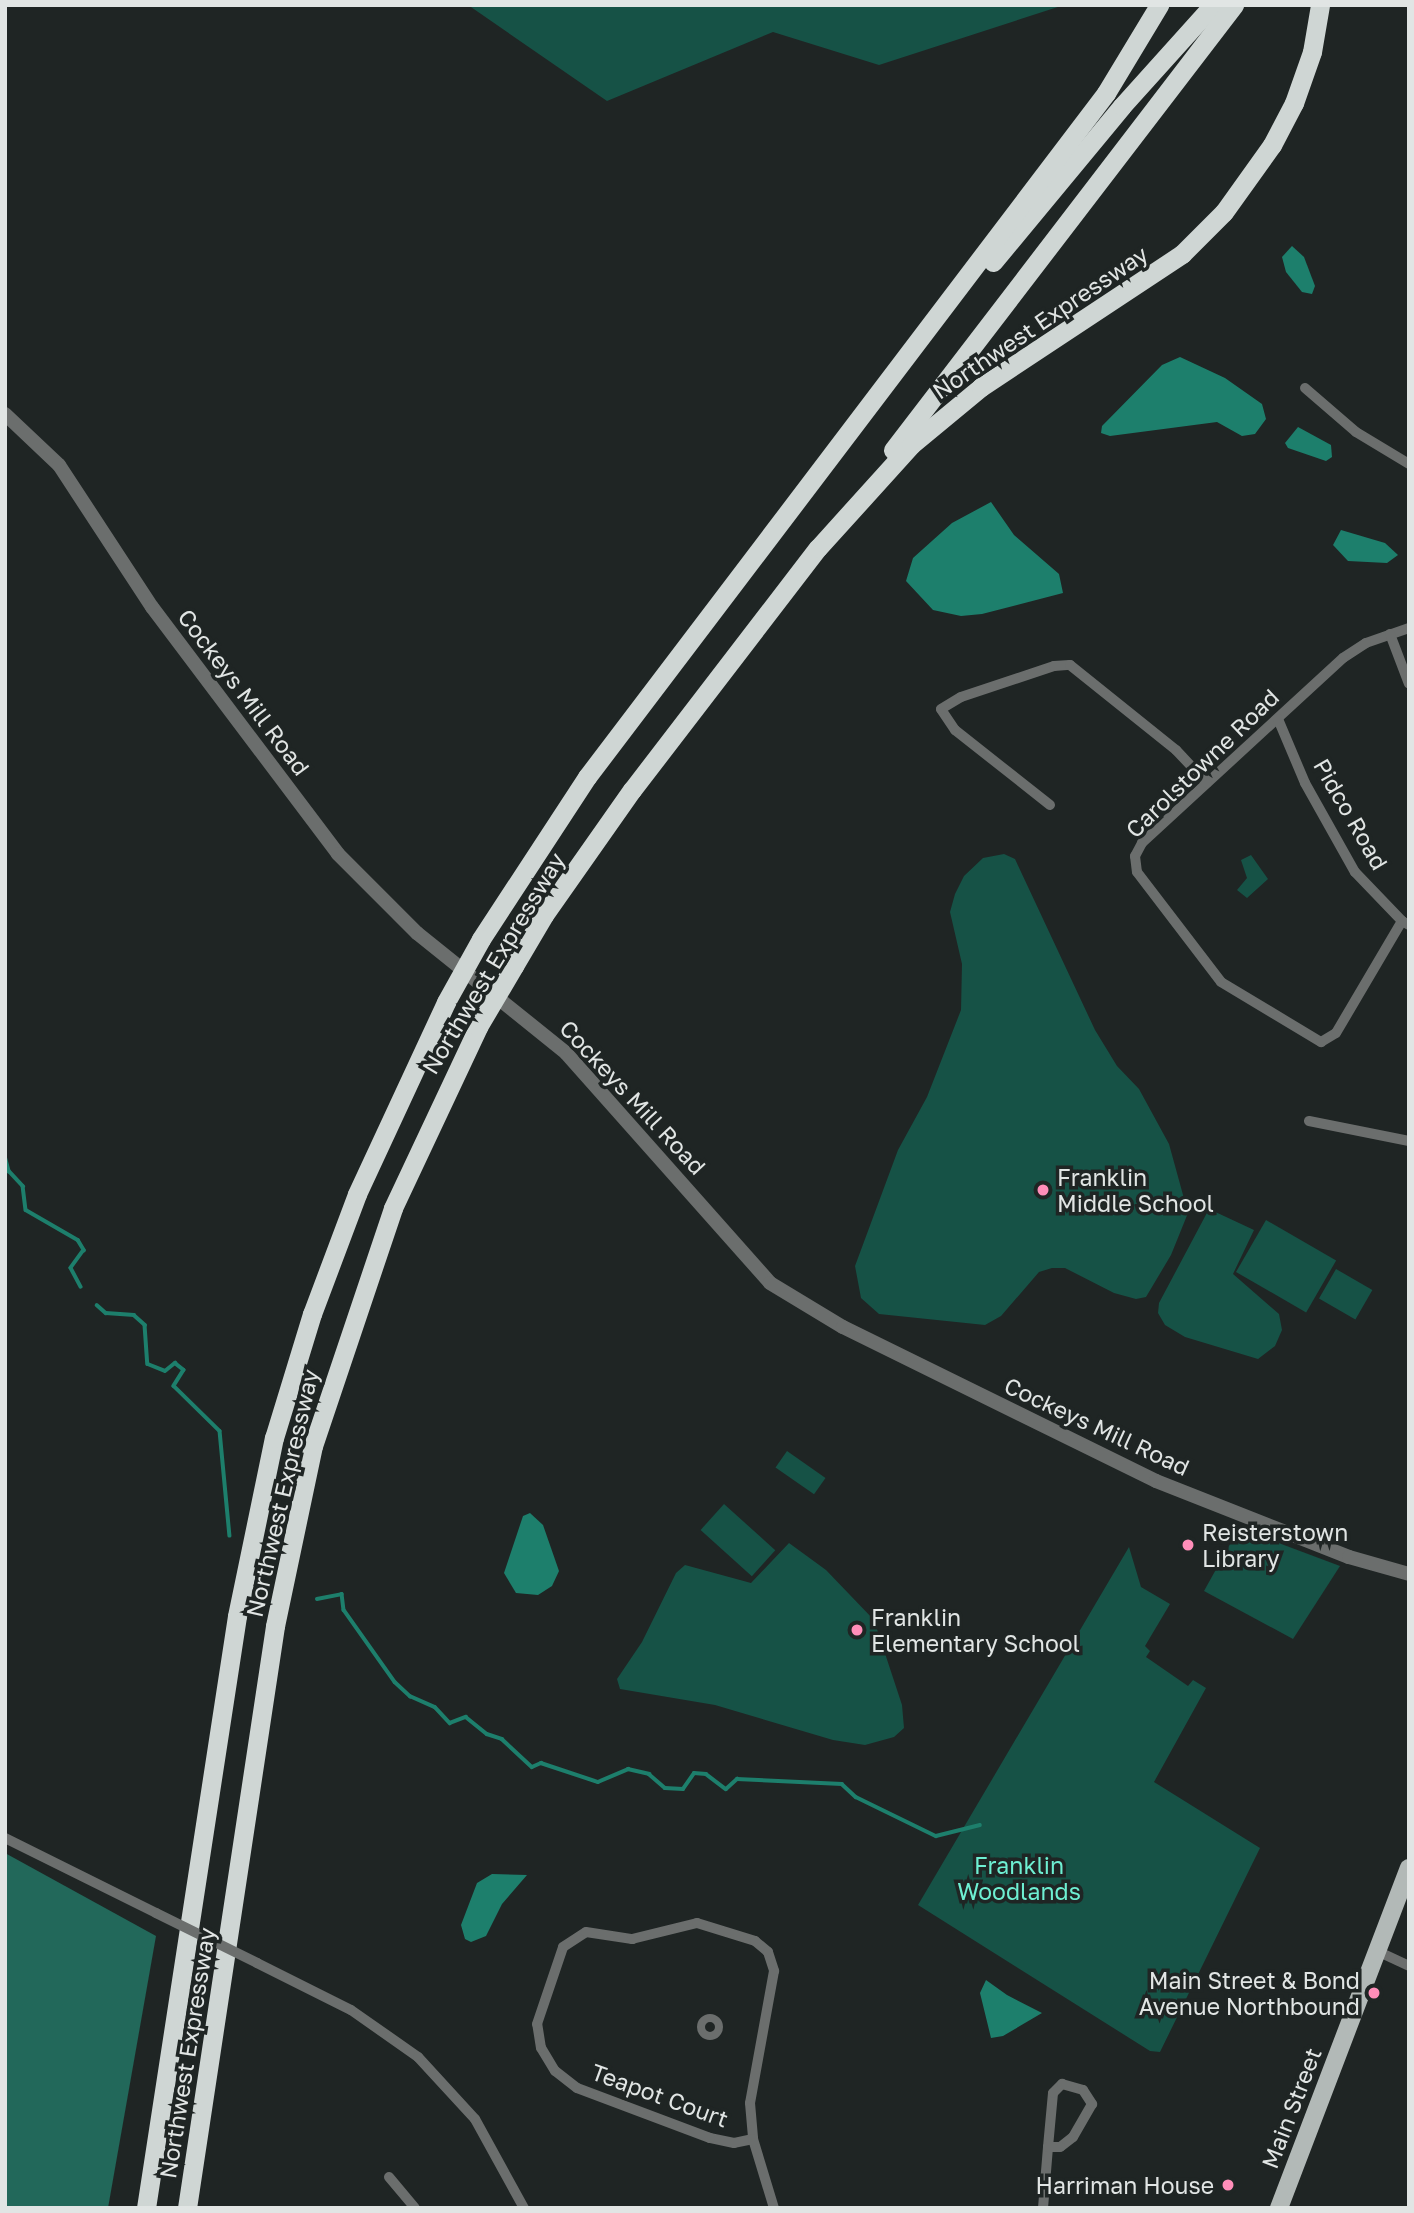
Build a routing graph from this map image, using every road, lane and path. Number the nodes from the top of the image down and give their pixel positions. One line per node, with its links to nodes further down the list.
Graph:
1 (1159, 5): 7 (highway, Northwest Expressway)
2 (1213, 5): 7 (highway)
3 (1234, 5): 9 (highway)
4 (1320, 5): 9 (highway, Northwest Expressway)
5 (1305, 388): 8 (street)
6 (5, 414): 19 (street, Cockeys Mill Road)
7 (849, 435): 27 (highway, Northwest Expressway, bridge)
8 (1409, 464)
9 (818, 548): 28 (highway, Northwest Expressway, bridge)
10 (1409, 628): 11 (street, Carolstowne Road)
11 (1390, 634): 12 (street); 13 (street, Carolstowne Road)
12 (1409, 684)
13 (1278, 719): 14 (street, Carolstowne Road); 16 (street, Pidco Road)
14 (1207, 783): 15 (street); 16 (street, Carolstowne Road)
15 (1050, 806)
16 (1405, 923)
17 (1309, 1121): 18 (street)
18 (1409, 1141)
19 (1409, 1574)
20 (5, 1838): 30 (street, bridge)
21 (1409, 1868): 22 (main road, Main Street)
22 (1377, 1951): 23 (street); 33 (main road, Main Street)
23 (1409, 1966)
24 (753, 2139): 24 (street, Teapot Court); 31 (street, Teapot Court)
25 (1048, 2147): 25 (street); 32 (street)
26 (389, 2178): 29 (street)
27 (146, 2208)
28 (187, 2208)
29 (415, 2208)
30 (524, 2208)
31 (774, 2208)
32 (1043, 2208)
33 (1279, 2208)

